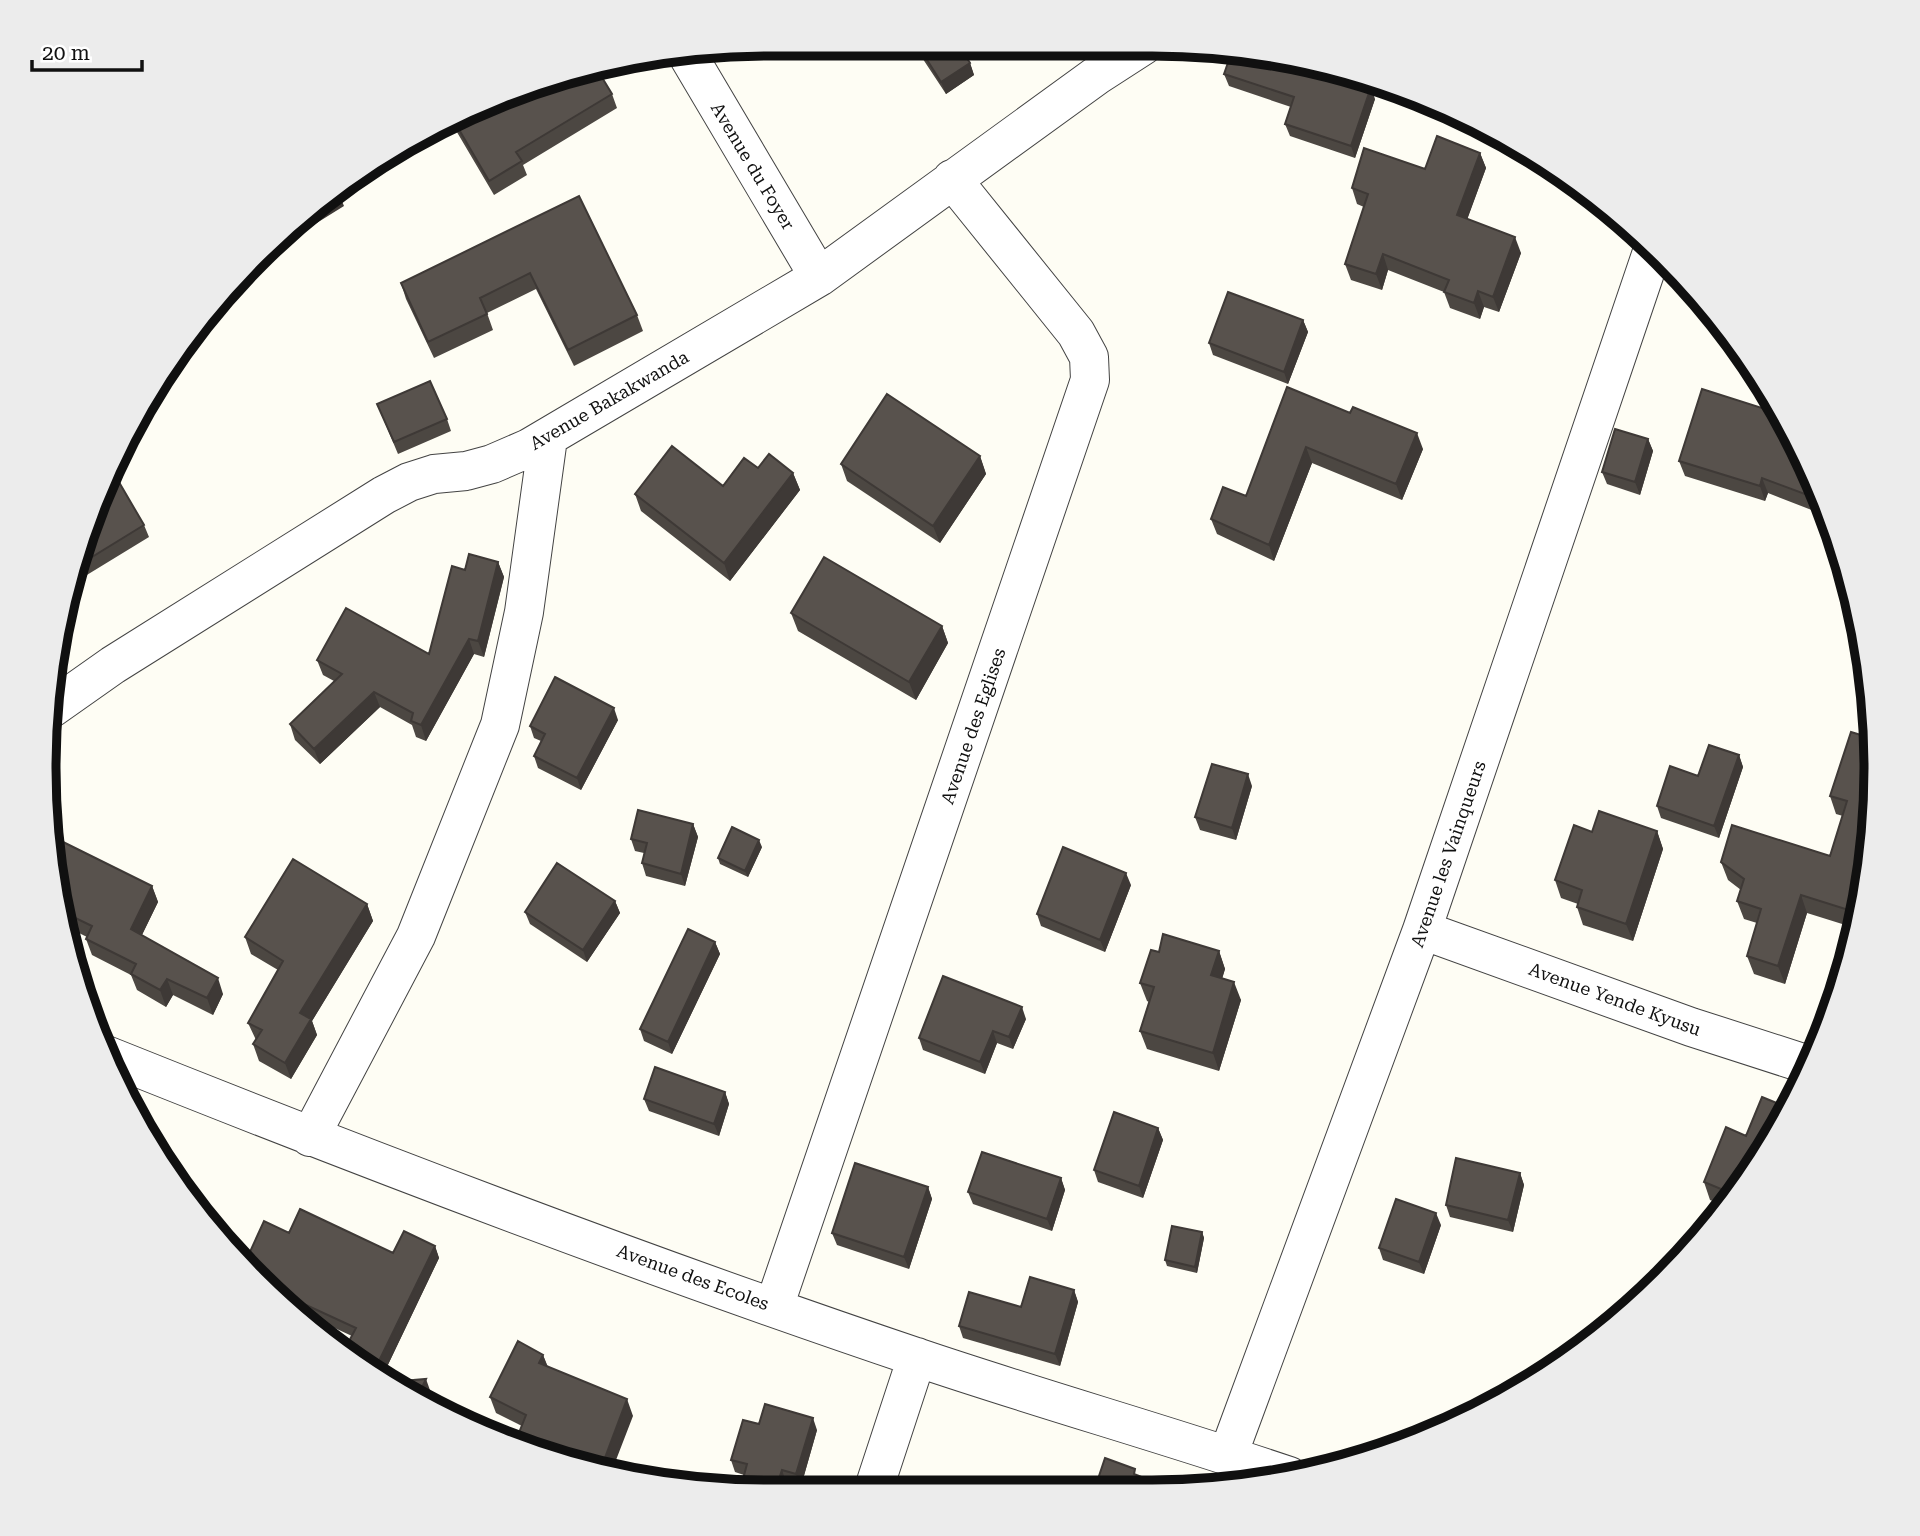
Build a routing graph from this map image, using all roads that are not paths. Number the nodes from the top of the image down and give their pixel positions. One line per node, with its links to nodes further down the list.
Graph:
1 (1128, 56): 3 (street, Avenue Bakakwanda)
2 (691, 61): 5 (street, Avenue du Foyer)
3 (952, 179): 5 (street, Avenue Bakakwanda); 12 (street, Avenue des Eglises)
4 (1649, 260): 8 (street, Avenue les Vainqueurs)
5 (819, 277): 6 (street, Avenue Bakakwanda)
6 (548, 438): 7 (street, Avenue Bakakwanda); 11 (street)
7 (60, 703)
8 (1422, 930): 10 (street, Avenue Yende Kyusu); 14 (street, Avenue les Vainqueurs)
9 (119, 1060): 11 (street, Avenue des Ecoles)
10 (1800, 1062)
11 (310, 1137): 12 (street, Avenue des Ecoles)
12 (774, 1307): 13 (street, Avenue des Ecoles)
13 (917, 1357): 14 (street, Avenue des Ecoles); 16 (street)
14 (1228, 1455): 15 (street, Avenue des Ecoles)
15 (1270, 1470)
16 (877, 1480)

